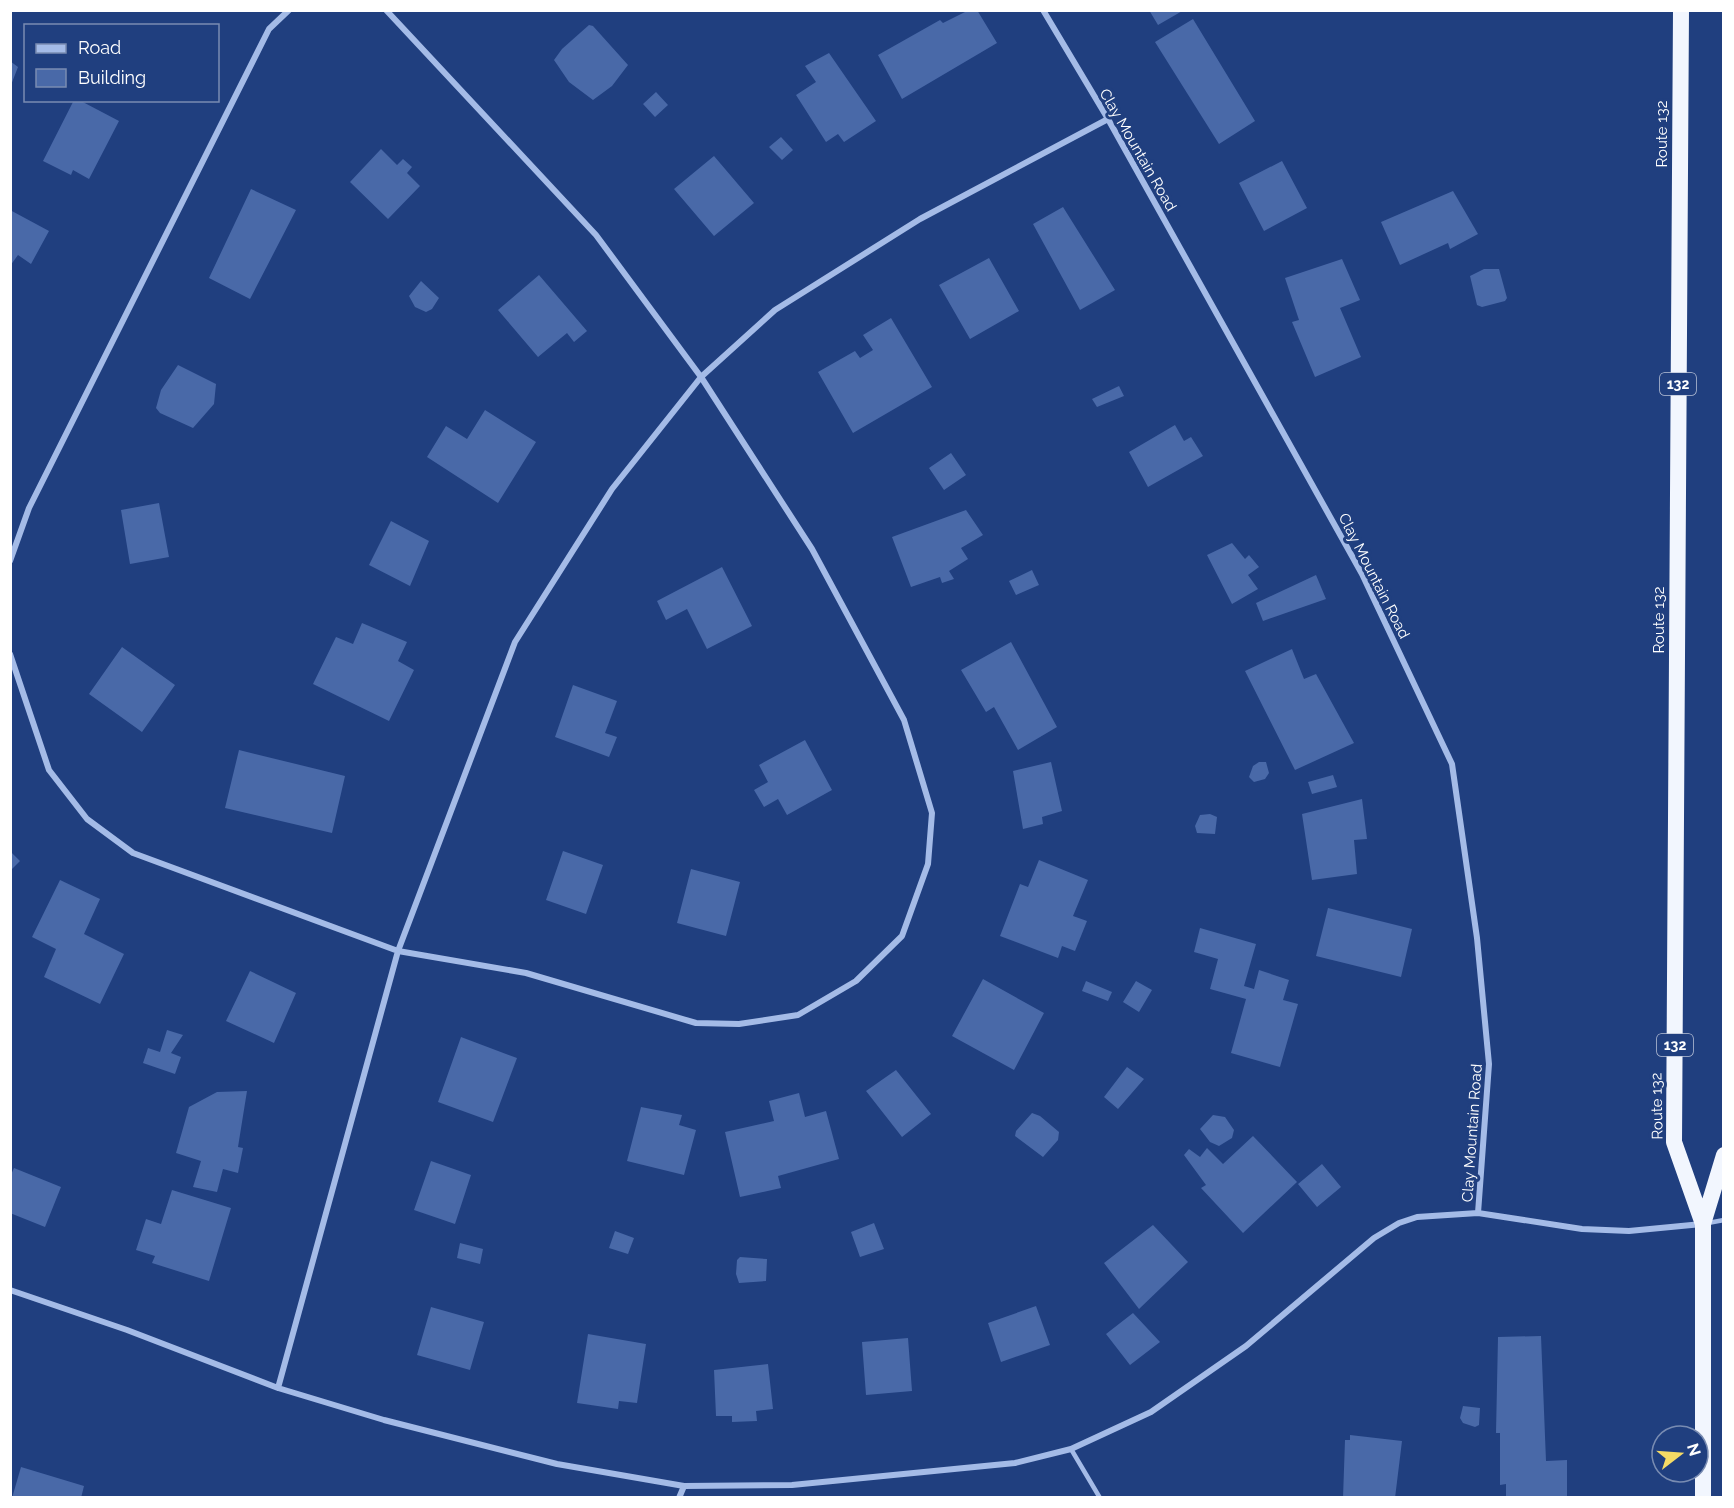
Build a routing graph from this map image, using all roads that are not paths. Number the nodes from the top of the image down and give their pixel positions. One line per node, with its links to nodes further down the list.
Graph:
1 (289, 10): 7 (street)
2 (386, 10): 6 (street)
3 (1043, 10): 5 (street, Clay Mountain Road)
4 (1681, 10): 13 (highway, Route 132 / 132)
5 (1108, 119): 6 (street); 11 (street, Clay Mountain Road)
6 (701, 377): 9 (street); 9 (street)
7 (10, 561)
8 (10, 654): 9 (street)
9 (398, 951): 15 (street)
10 (1724, 1155): 13 (highway, Route 132 / 132)
11 (1478, 1212): 13 (street); 16 (street)
12 (1724, 1220): 13 (lane)
13 (1703, 1224): 20 (highway, Route 132 / 132)
14 (10, 1290): 15 (street)
15 (278, 1388): 17 (street)
16 (1071, 1449): 17 (street); 19 (lane)
17 (684, 1485): 18 (street)
18 (679, 1497)
19 (1101, 1497)
20 (1703, 1497)

